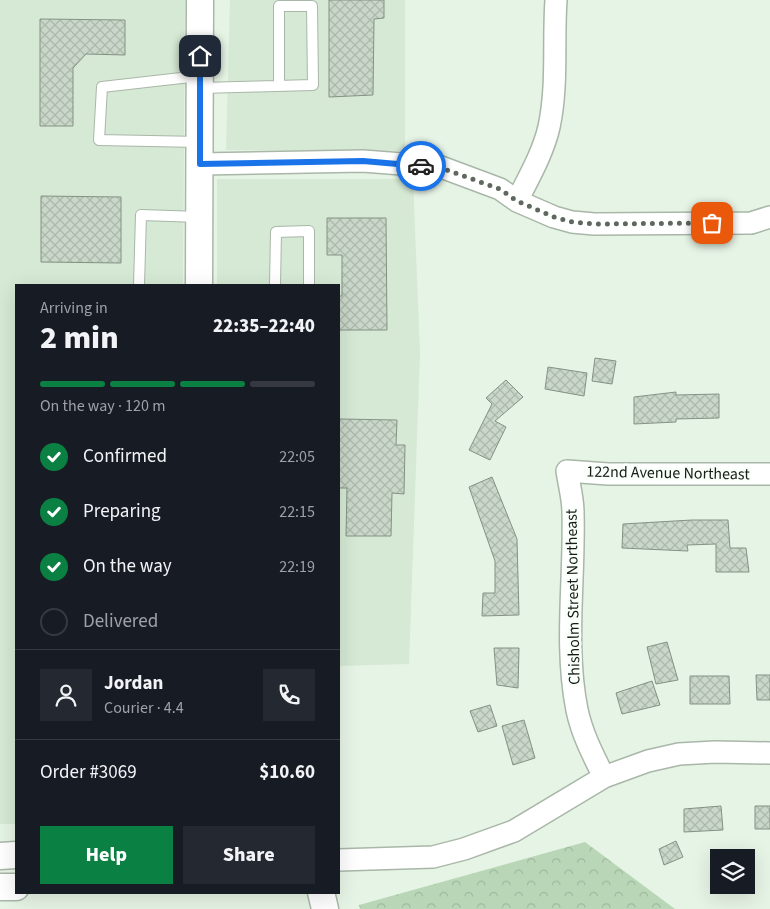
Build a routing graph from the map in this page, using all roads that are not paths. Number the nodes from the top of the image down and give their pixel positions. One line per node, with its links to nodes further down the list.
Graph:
1 (200, 0): 3 (street)
2 (556, 0): 6 (street)
3 (200, 82): 4 (lane); 5 (street); 5 (lane)
4 (278, 86): 4 (lane)
5 (200, 153): 6 (street); 7 (street)
6 (517, 201): 8 (street)
7 (200, 217): 9 (lane); 10 (street)
8 (770, 217)
9 (139, 284)
10 (199, 284)
11 (275, 284): 12 (lane)
12 (309, 284)
13 (567, 471): 14 (street, 122nd Avenue Northeast); 16 (street, Chisholm Street Northeast)
14 (770, 474)
15 (770, 753): 16 (street)
16 (604, 777): 19 (street)
17 (15, 855): 18 (street)
18 (0, 856)
19 (340, 860)
20 (0, 887): 21 (street)
21 (15, 887)
22 (322, 894): 23 (street)
23 (326, 909)

